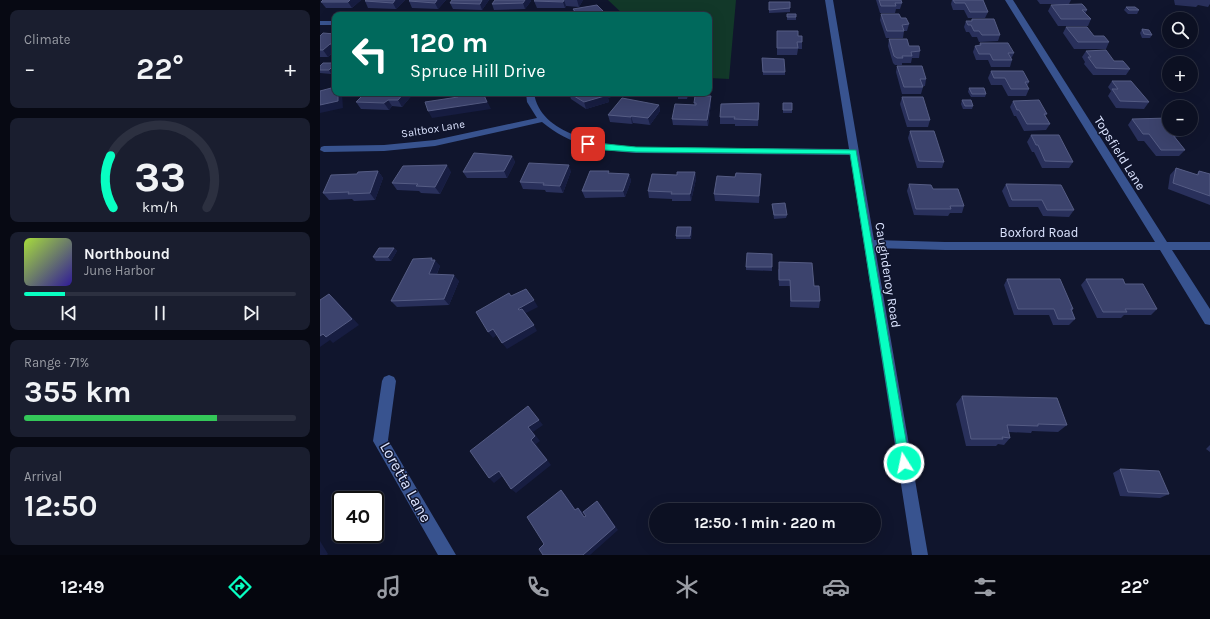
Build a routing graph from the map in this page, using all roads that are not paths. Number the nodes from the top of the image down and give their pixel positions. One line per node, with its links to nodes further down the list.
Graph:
1 (829, 0): 8 (street, Caughdenoy Road)
2 (1009, 0): 10 (street, Topsfield Lane)
3 (320, 23): 4 (street)
4 (332, 24)
5 (531, 96): 6 (street)
6 (544, 119): 7 (street, Saltbox Lane); 8 (street)
7 (324, 149)
8 (853, 152): 9 (street, Caughdenoy Road)
9 (868, 244): 10 (street, Boxford Road); 15 (street, Caughdenoy Road)
10 (1163, 246): 11 (street, Boxford Road); 12 (street, Topsfield Lane)
11 (1210, 246)
12 (1210, 320)
13 (389, 381): 14 (street, Loretta Lane)
14 (448, 555)
15 (920, 555)

